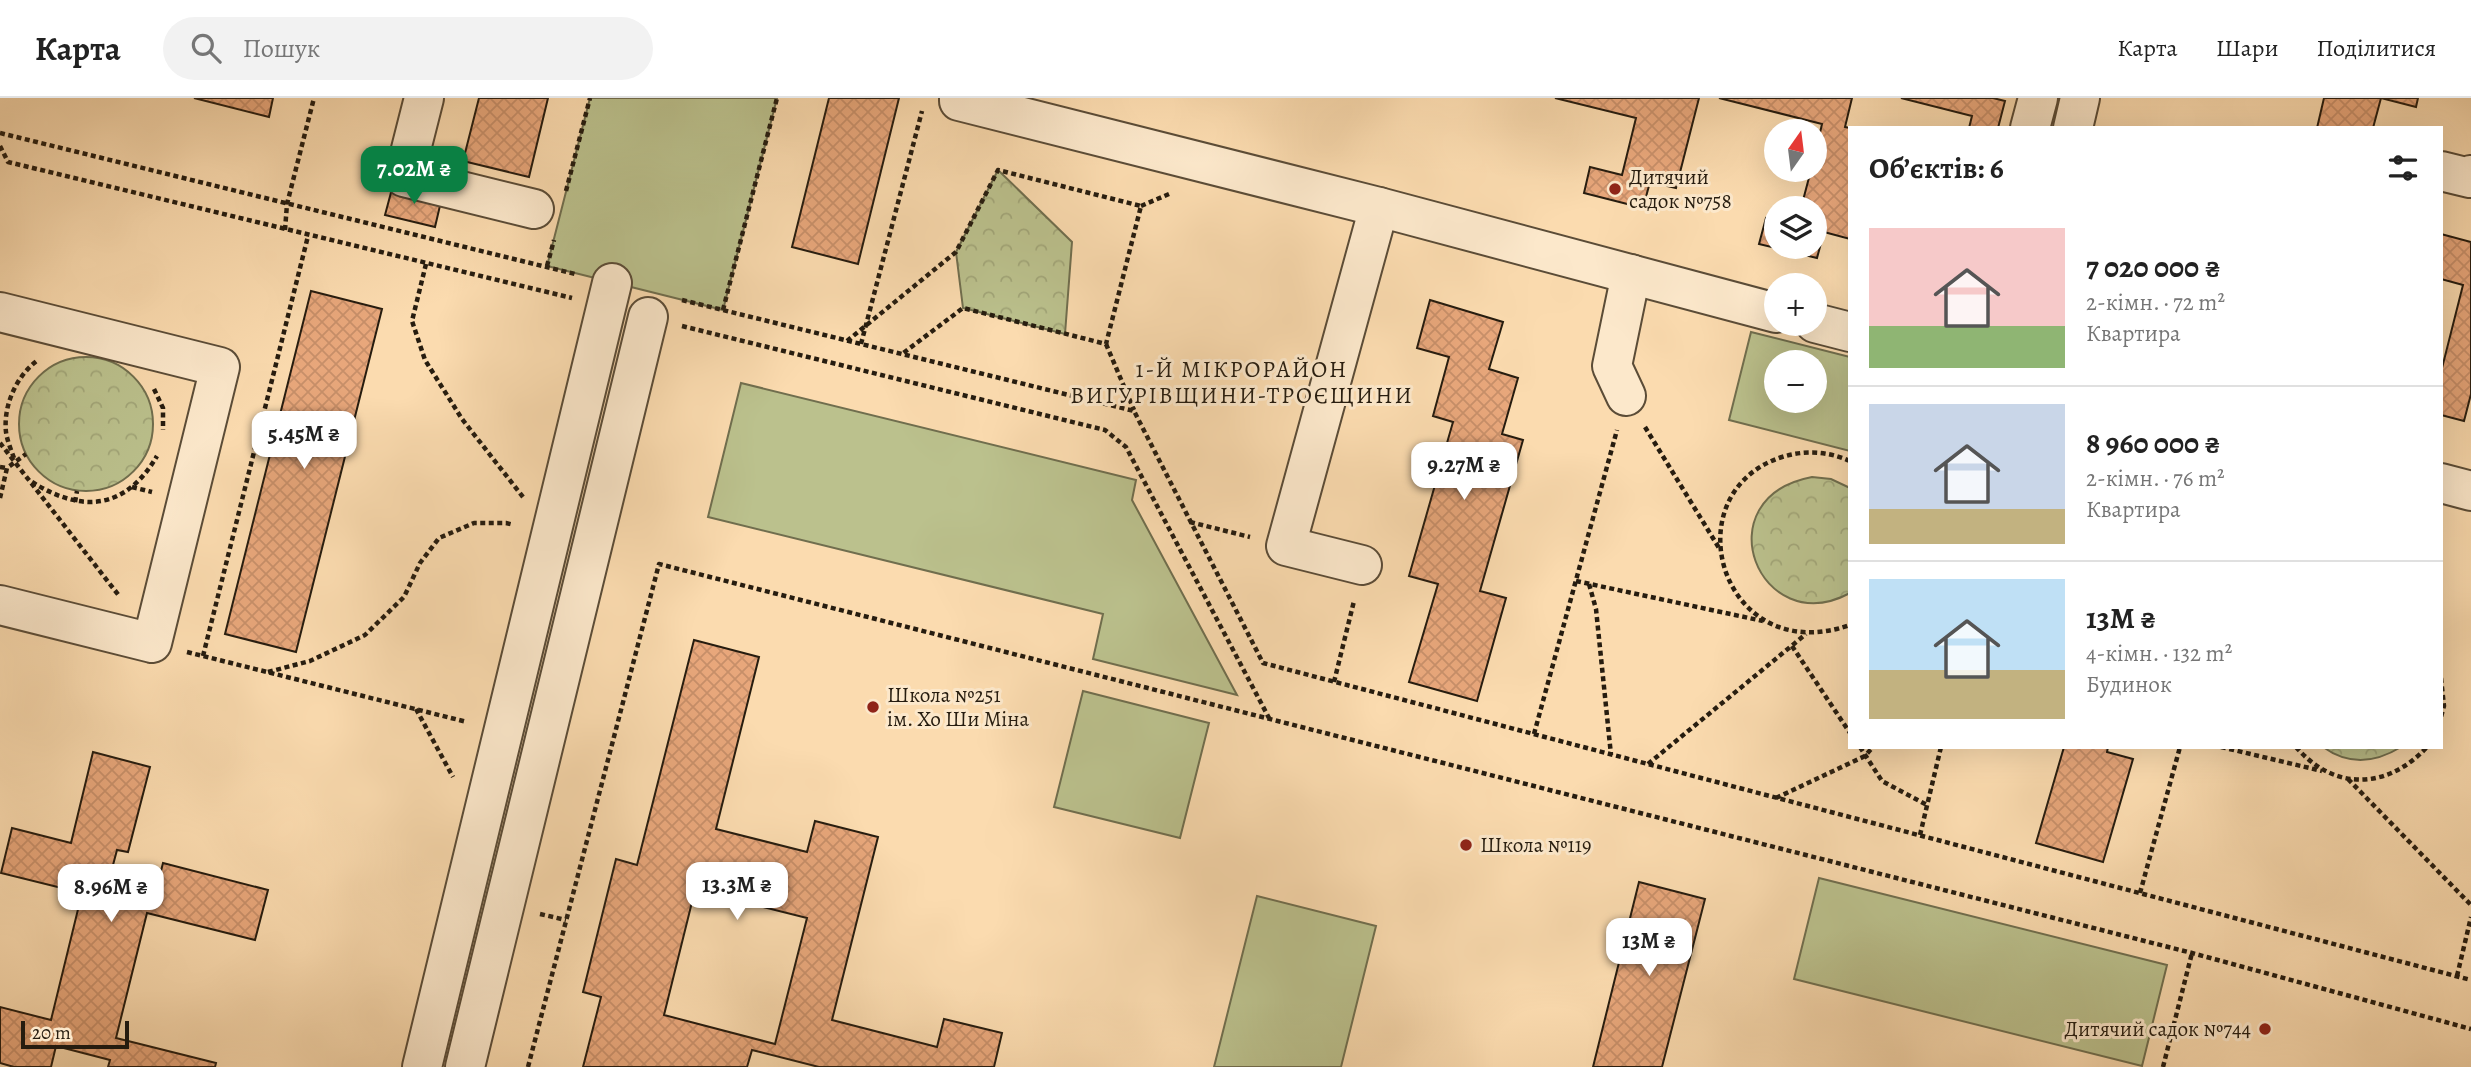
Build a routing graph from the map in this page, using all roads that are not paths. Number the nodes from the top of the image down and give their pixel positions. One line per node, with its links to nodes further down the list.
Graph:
1 (424, 98): 10 (lane)
2 (959, 98): 9 (lane)
3 (2038, 98): 5 (lane)
4 (2080, 98): 6 (lane)
5 (2031, 126)
6 (2073, 126)
7 (2443, 171): 8 (lane)
8 (2471, 175)
9 (1379, 207): 11 (lane); 21 (lane)
10 (552, 213)
11 (1631, 274): 14 (lane); 18 (lane)
12 (609, 295): 23 (lane)
13 (661, 308): 24 (lane)
14 (1764, 310)
15 (0, 312): 22 (lane)
16 (1827, 326): 17 (lane)
17 (1848, 331)
18 (1626, 396)
19 (2443, 484): 20 (lane)
20 (2471, 491)
21 (1362, 565)
22 (0, 605)
23 (422, 1067)
24 (465, 1067)

